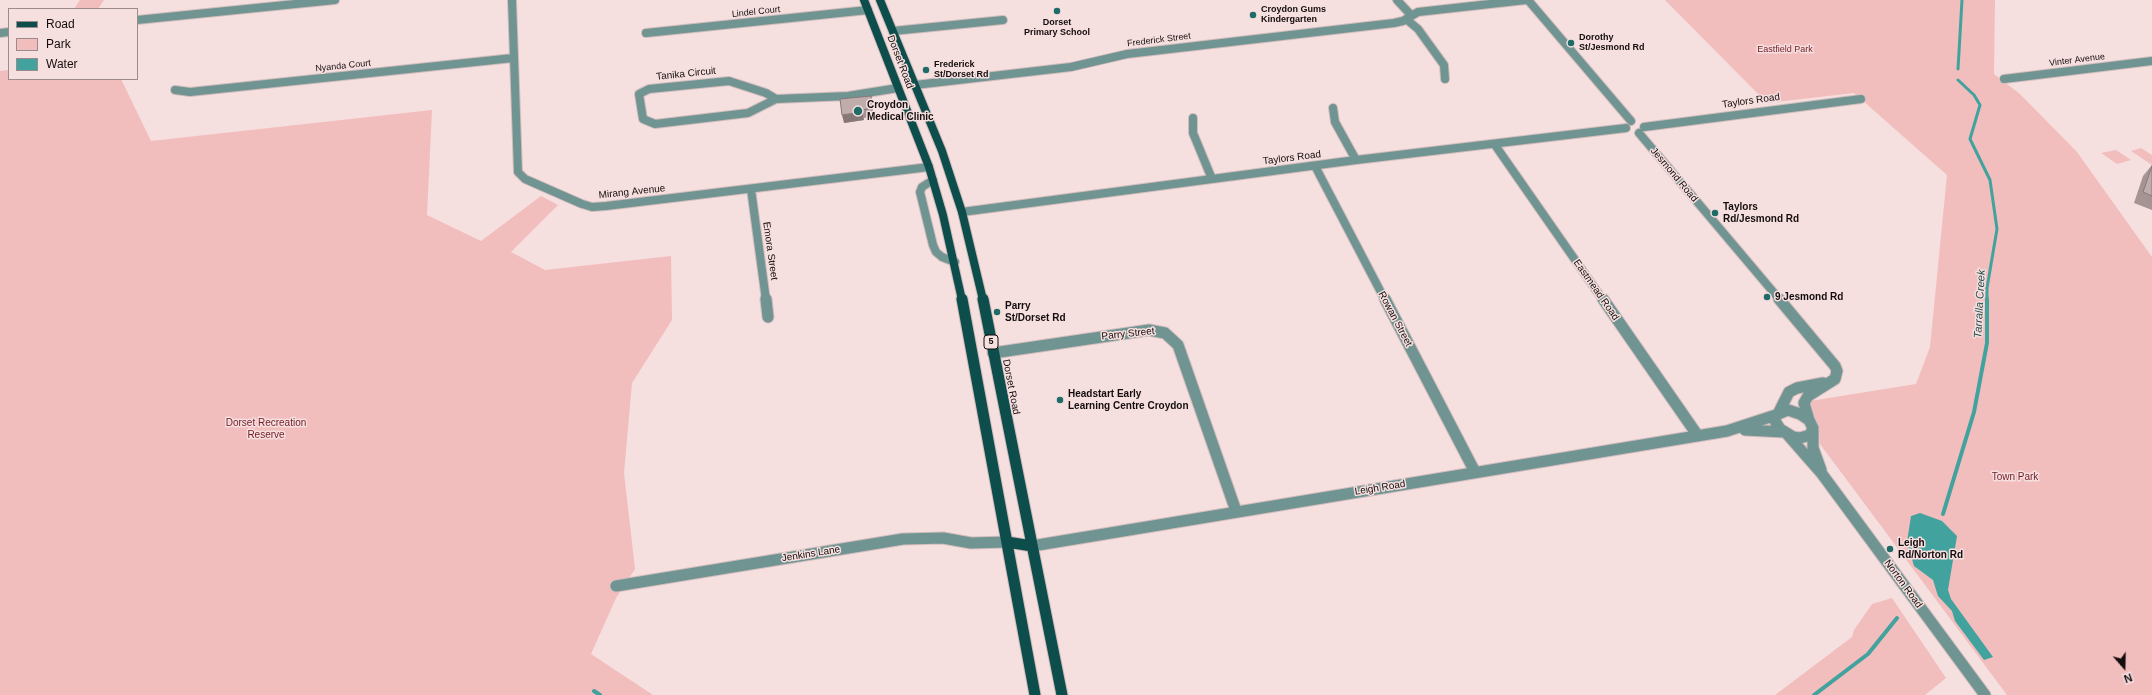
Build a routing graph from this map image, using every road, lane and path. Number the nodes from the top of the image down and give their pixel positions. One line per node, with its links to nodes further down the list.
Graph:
1 (335, 0): 9 (street)
2 (512, 0): 13 (street, Mirang Avenue)
3 (864, 0): 7 (main road, Dorset Road / 5)
4 (880, 0): 11 (main road, Dorset Road / 5)
5 (1397, 0): 8 (street)
6 (1527, 0): 8 (street, Frederick Street); 24 (street)
7 (868, 10): 12 (street, Lindel Court); 18 (main road, Dorset Road / 5)
8 (1409, 17): 15 (street); 17 (street, Frederick Street)
9 (138, 20)
10 (1003, 20): 11 (street)
11 (893, 31): 17 (main road, Dorset Road / 5)
12 (646, 33)
13 (513, 58): 19 (street, Nyanda Court); 32 (street, Mirang Avenue)
14 (2152, 61): 16 (street, Vinter Avenue)
15 (1444, 79)
16 (2004, 79)
17 (915, 85): 18 (main road); 33 (main road, Dorset Road / 5)
18 (898, 88): 20 (street, Tanika Circuit); 29 (main road, Dorset Road / 5)
19 (175, 90)
20 (776, 99): 20 (street, Tanika Circuit)
21 (1861, 99): 25 (street, Taylors Road)
22 (1333, 108): 27 (street)
23 (1193, 118): 30 (street)
24 (1629, 125): 25 (street); 26 (street, Taylors Road)
25 (1641, 130): 38 (street, Jesmond Road)
26 (1495, 144): 27 (street, Taylors Road); 44 (street, Eastmead Road)
27 (1356, 160): 28 (street, Taylors Road)
28 (1315, 166): 30 (street, Taylors Road); 45 (street, Rowan Street)
29 (929, 167): 31 (main road, Dorset Road / 5); 32 (street, Mirang Avenue)
30 (1212, 179): 33 (street, Taylors Road)
31 (933, 180): 34 (main road, Dorset Road / 5); 35 (street)
32 (751, 189): 36 (street, Emora Street)
33 (962, 212): 34 (main road); 37 (main road, Dorset Road / 5)
34 (943, 215): 35 (main road, Dorset Road / 5)
35 (955, 262): 48 (main road, Dorset Road / 5)
36 (768, 317)
37 (993, 352): 47 (street, Parry Street); 49 (main road, Dorset Road / 5)
38 (1828, 382): 39 (street); 40 (street, Jesmond Road)
39 (1777, 413): 40 (street); 41 (street, Leigh Road); 43 (street, Norton Road)
40 (1809, 420): 42 (street, Norton Road)
41 (1727, 431): 43 (street, Leigh Road); 44 (street, Leigh Road)
42 (1812, 431): 43 (street, Leigh Road); 46 (street, Norton Road)
43 (1785, 433): 46 (street, Norton Road)
44 (1698, 436): 45 (street, Leigh Road)
45 (1475, 472): 47 (street, Leigh Road)
46 (1822, 474): 53 (street, Norton Road)
47 (1236, 511): 49 (street, Leigh Road)
48 (1007, 542): 49 (main road); 50 (street, Jenkins Lane); 51 (main road, Dorset Road / 5)
49 (1032, 546): 52 (main road, Dorset Road / 5)
50 (616, 586)
51 (1035, 695)
52 (1062, 695)
53 (1985, 695)

